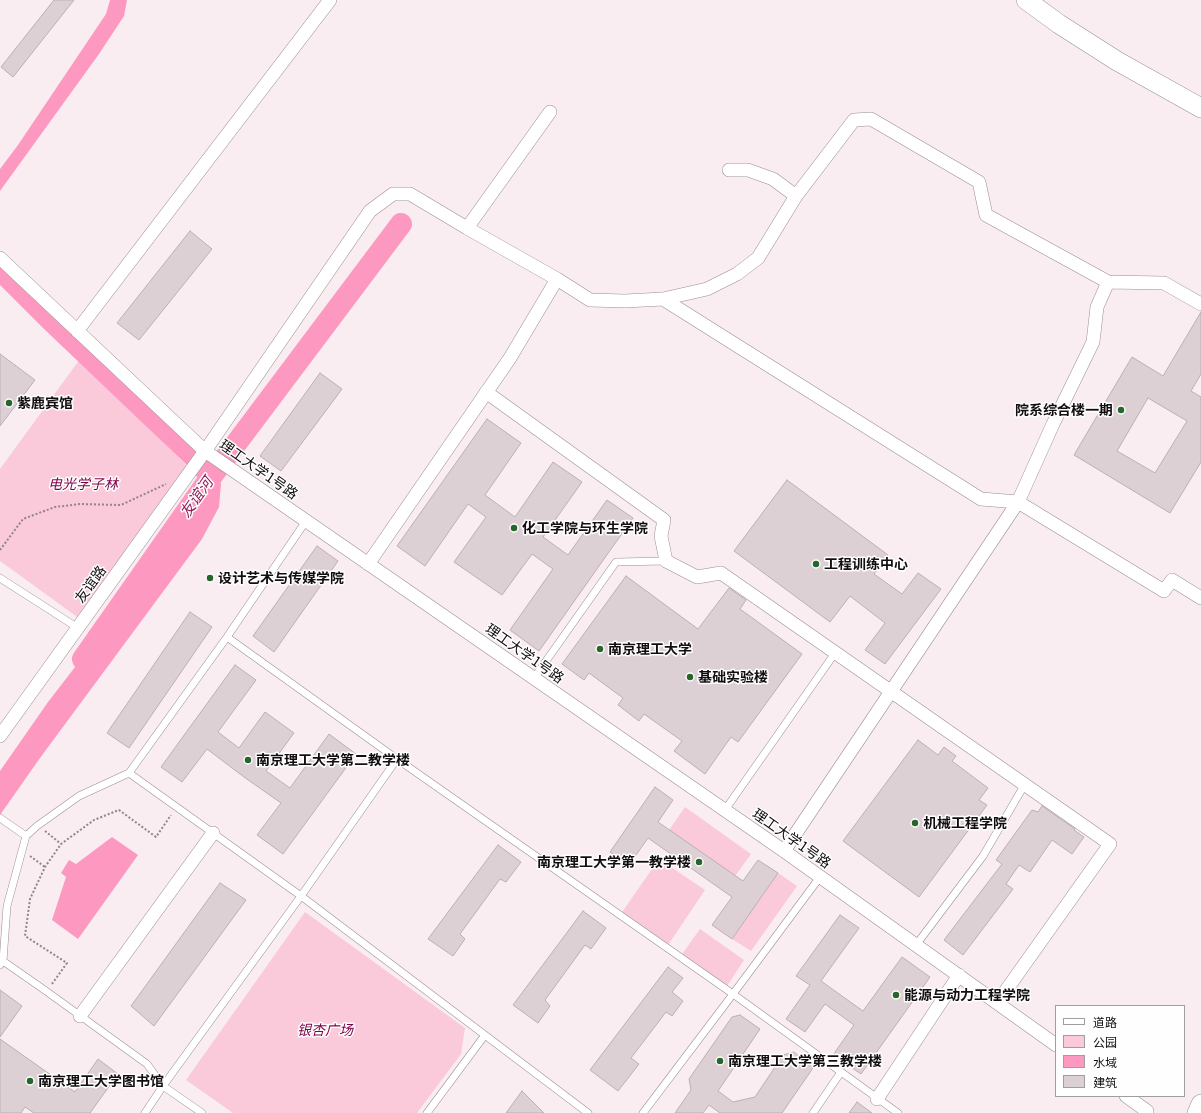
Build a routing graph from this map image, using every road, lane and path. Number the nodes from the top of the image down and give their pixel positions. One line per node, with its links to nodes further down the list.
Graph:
1 (330, 0): 13 (street)
2 (1026, 0): 3 (street)
3 (1201, 108)
4 (550, 112): 7 (street)
5 (729, 170): 6 (street)
6 (796, 196): 10 (street, 友谊路); 11 (street, 友谊路)
7 (467, 228): 9 (street, 友谊路); 15 (street, 友谊路)
8 (0, 258): 13 (street, 理工大学1号路)
9 (557, 279): 11 (street, 友谊路); 14 (street)
10 (1108, 282): 12 (street); 17 (street)
11 (663, 299): 17 (street)
12 (1201, 304)
13 (77, 331): 15 (street, 理工大学1号路)
14 (486, 392): 20 (street); 21 (street)
15 (205, 451): 18 (street, 理工大学1号路); 24 (street, 友谊路)
16 (169, 482): 19 (path)
17 (1018, 502): 23 (street); 28 (street)
18 (306, 521): 21 (street, 理工大学1号路); 25 (lane)
19 (0, 550)
20 (666, 561): 26 (street); 27 (lane)
21 (368, 564): 27 (street, 理工大学1号路)
22 (0, 578): 24 (lane)
23 (1201, 598)
24 (78, 628): 29 (street, 友谊路)
25 (227, 637): 30 (lane); 31 (lane)
26 (835, 653): 28 (street); 34 (lane)
27 (534, 678): 34 (street, 理工大学1号路)
28 (891, 692): 32 (street); 41 (street)
29 (0, 736)
30 (397, 759): 44 (lane); 49 (lane)
31 (129, 773): 33 (lane); 36 (lane)
32 (1024, 784): 45 (lane); 50 (street)
33 (176, 808): 37 (lane); 39 (path)
34 (725, 810): 41 (street, 理工大学1号路)
35 (0, 818): 38 (lane)
36 (37, 826): 38 (lane); 39 (path)
37 (213, 833): 44 (lane); 51 (street)
38 (26, 836): 40 (lane)
39 (61, 844): 42 (path)
40 (23, 851): 42 (path); 46 (lane)
41 (784, 851): 43 (street, 理工大学1号路)
42 (45, 867): 48 (path)
43 (820, 877): 45 (street, 理工大学1号路); 49 (lane)
44 (301, 896): 52 (lane); 55 (lane)
45 (916, 945): 47 (street, 理工大学1号路)
46 (1, 963): 48 (lane)
47 (958, 975): 50 (street, 理工大学1号路); 57 (street)
48 (46, 991): 51 (lane)
49 (733, 994): 54 (lane); 64 (lane)
50 (997, 1003): 53 (street, 理工大学1号路)
51 (80, 1016): 55 (lane)
52 (485, 1035): 62 (lane); 63 (lane)
53 (1055, 1044)
54 (841, 1072): 57 (lane); 65 (lane)
55 (163, 1086): 60 (lane); 61 (lane)
56 (1128, 1097): 59 (street)
57 (877, 1098): 66 (lane)
58 (1201, 1104): 67 (street)
59 (1150, 1112)
60 (145, 1113)
61 (202, 1113)
62 (427, 1113)
63 (588, 1113)
64 (643, 1113)
65 (813, 1113)
66 (898, 1113)
67 (1197, 1113)

